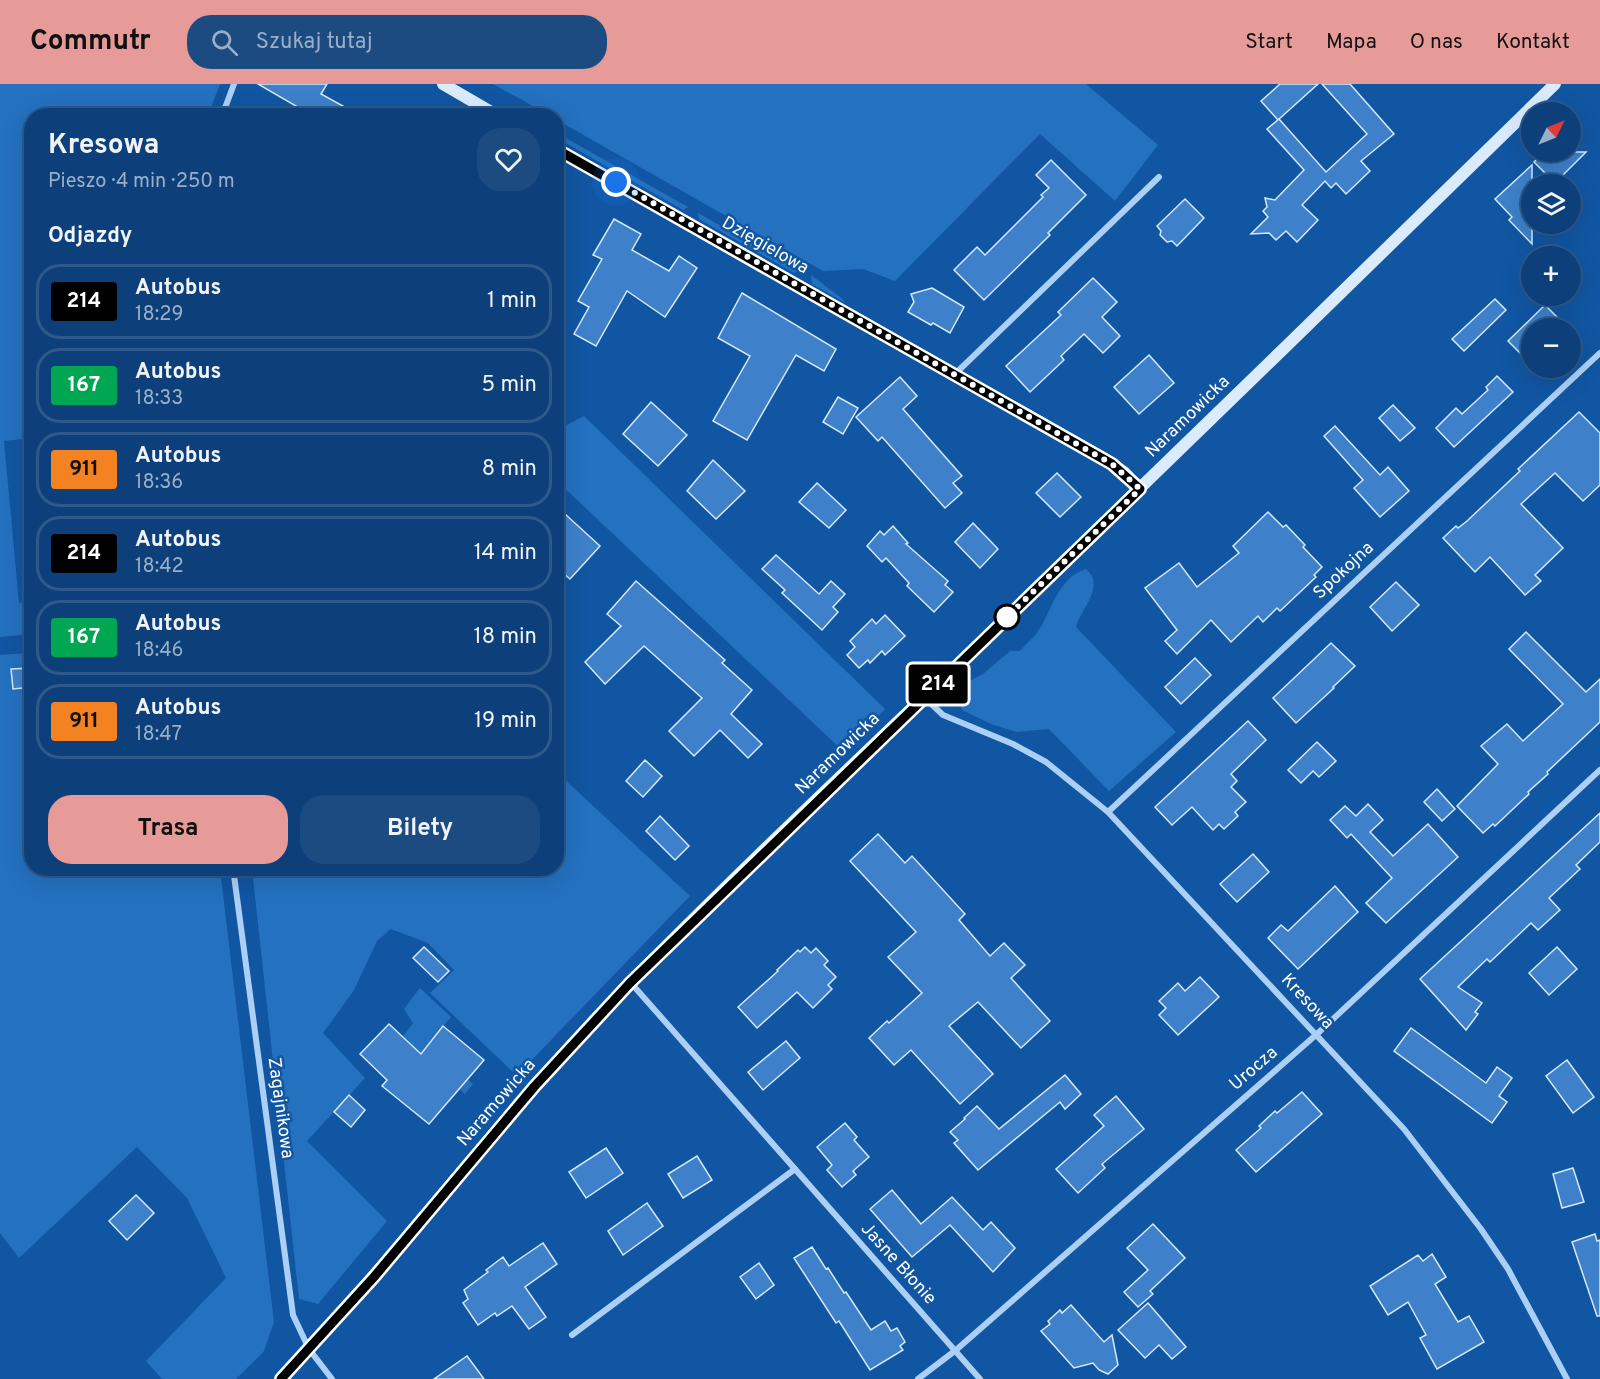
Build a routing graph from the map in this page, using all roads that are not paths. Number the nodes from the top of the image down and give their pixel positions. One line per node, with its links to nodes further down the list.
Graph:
1 (234, 84): 4 (street)
2 (443, 84): 5 (street)
3 (1555, 84): 10 (street, Naramowicka)
4 (225, 108)
5 (484, 108)
6 (564, 154): 9 (street, Dzięgielowa)
7 (1159, 177): 9 (street)
8 (1600, 352): 13 (street, Spokojna)
9 (955, 374): 10 (street, Dzięgielowa)
10 (1140, 489): 11 (street, Naramowicka)
11 (924, 697): 13 (street, Kresowa); 15 (street, Naramowicka)
12 (1600, 770): 16 (street, Urocza)
13 (1108, 812): 16 (street, Kresowa)
14 (234, 876): 19 (street, Zagajnikowa)
15 (630, 983): 17 (street, Jasne Błonie); 19 (street, Naramowicka)
16 (1317, 1034): 20 (street, Urocza); 25 (street, Kresowa)
17 (795, 1169): 18 (street); 20 (street, Jasne Błonie)
18 (572, 1335)
19 (309, 1349): 21 (street, Naramowicka); 22 (street, Zagajnikowa)
20 (956, 1350): 23 (street, Urocza); 24 (street, Jasne Błonie)
21 (280, 1379)
22 (332, 1379)
23 (918, 1379)
24 (980, 1379)
25 (1567, 1379)

